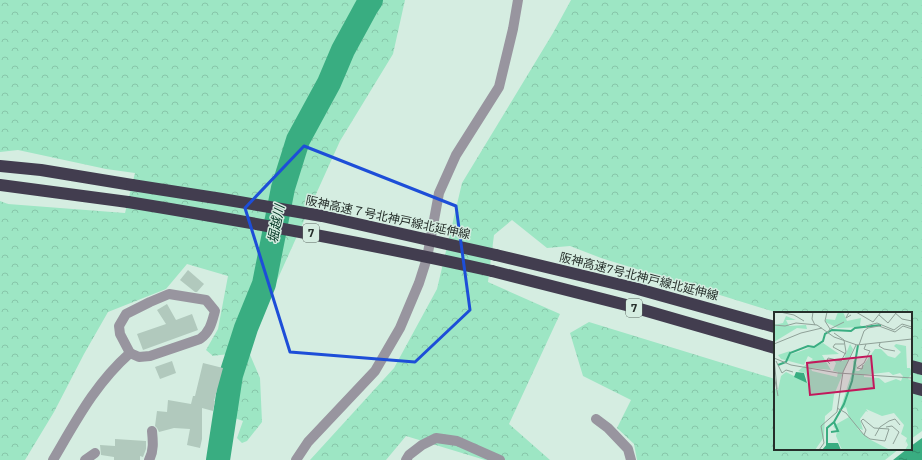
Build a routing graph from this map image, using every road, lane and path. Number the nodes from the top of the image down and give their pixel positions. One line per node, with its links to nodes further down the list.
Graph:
1 (518, 0): 18 (street)
2 (0, 166): 4 (highway, 阪神高速７号北神戸線北延伸線 / 7, bridge)
3 (0, 185): 6 (highway, 7, bridge)
4 (496, 255): 5 (highway, 阪神高速7号北神戸線北延伸線 / 7)
5 (774, 327)
6 (774, 348)
7 (130, 353): 7 (street); 15 (street)
8 (912, 366): 9 (highway)
9 (922, 369)
10 (912, 387): 11 (highway)
11 (922, 390)
12 (596, 419): 21 (street)
13 (152, 431): 17 (street)
14 (95, 453): 16 (street)
15 (53, 460)
16 (85, 460)
17 (149, 460)
18 (296, 460)
19 (406, 460): 20 (street)
20 (500, 460)
21 (631, 460)

